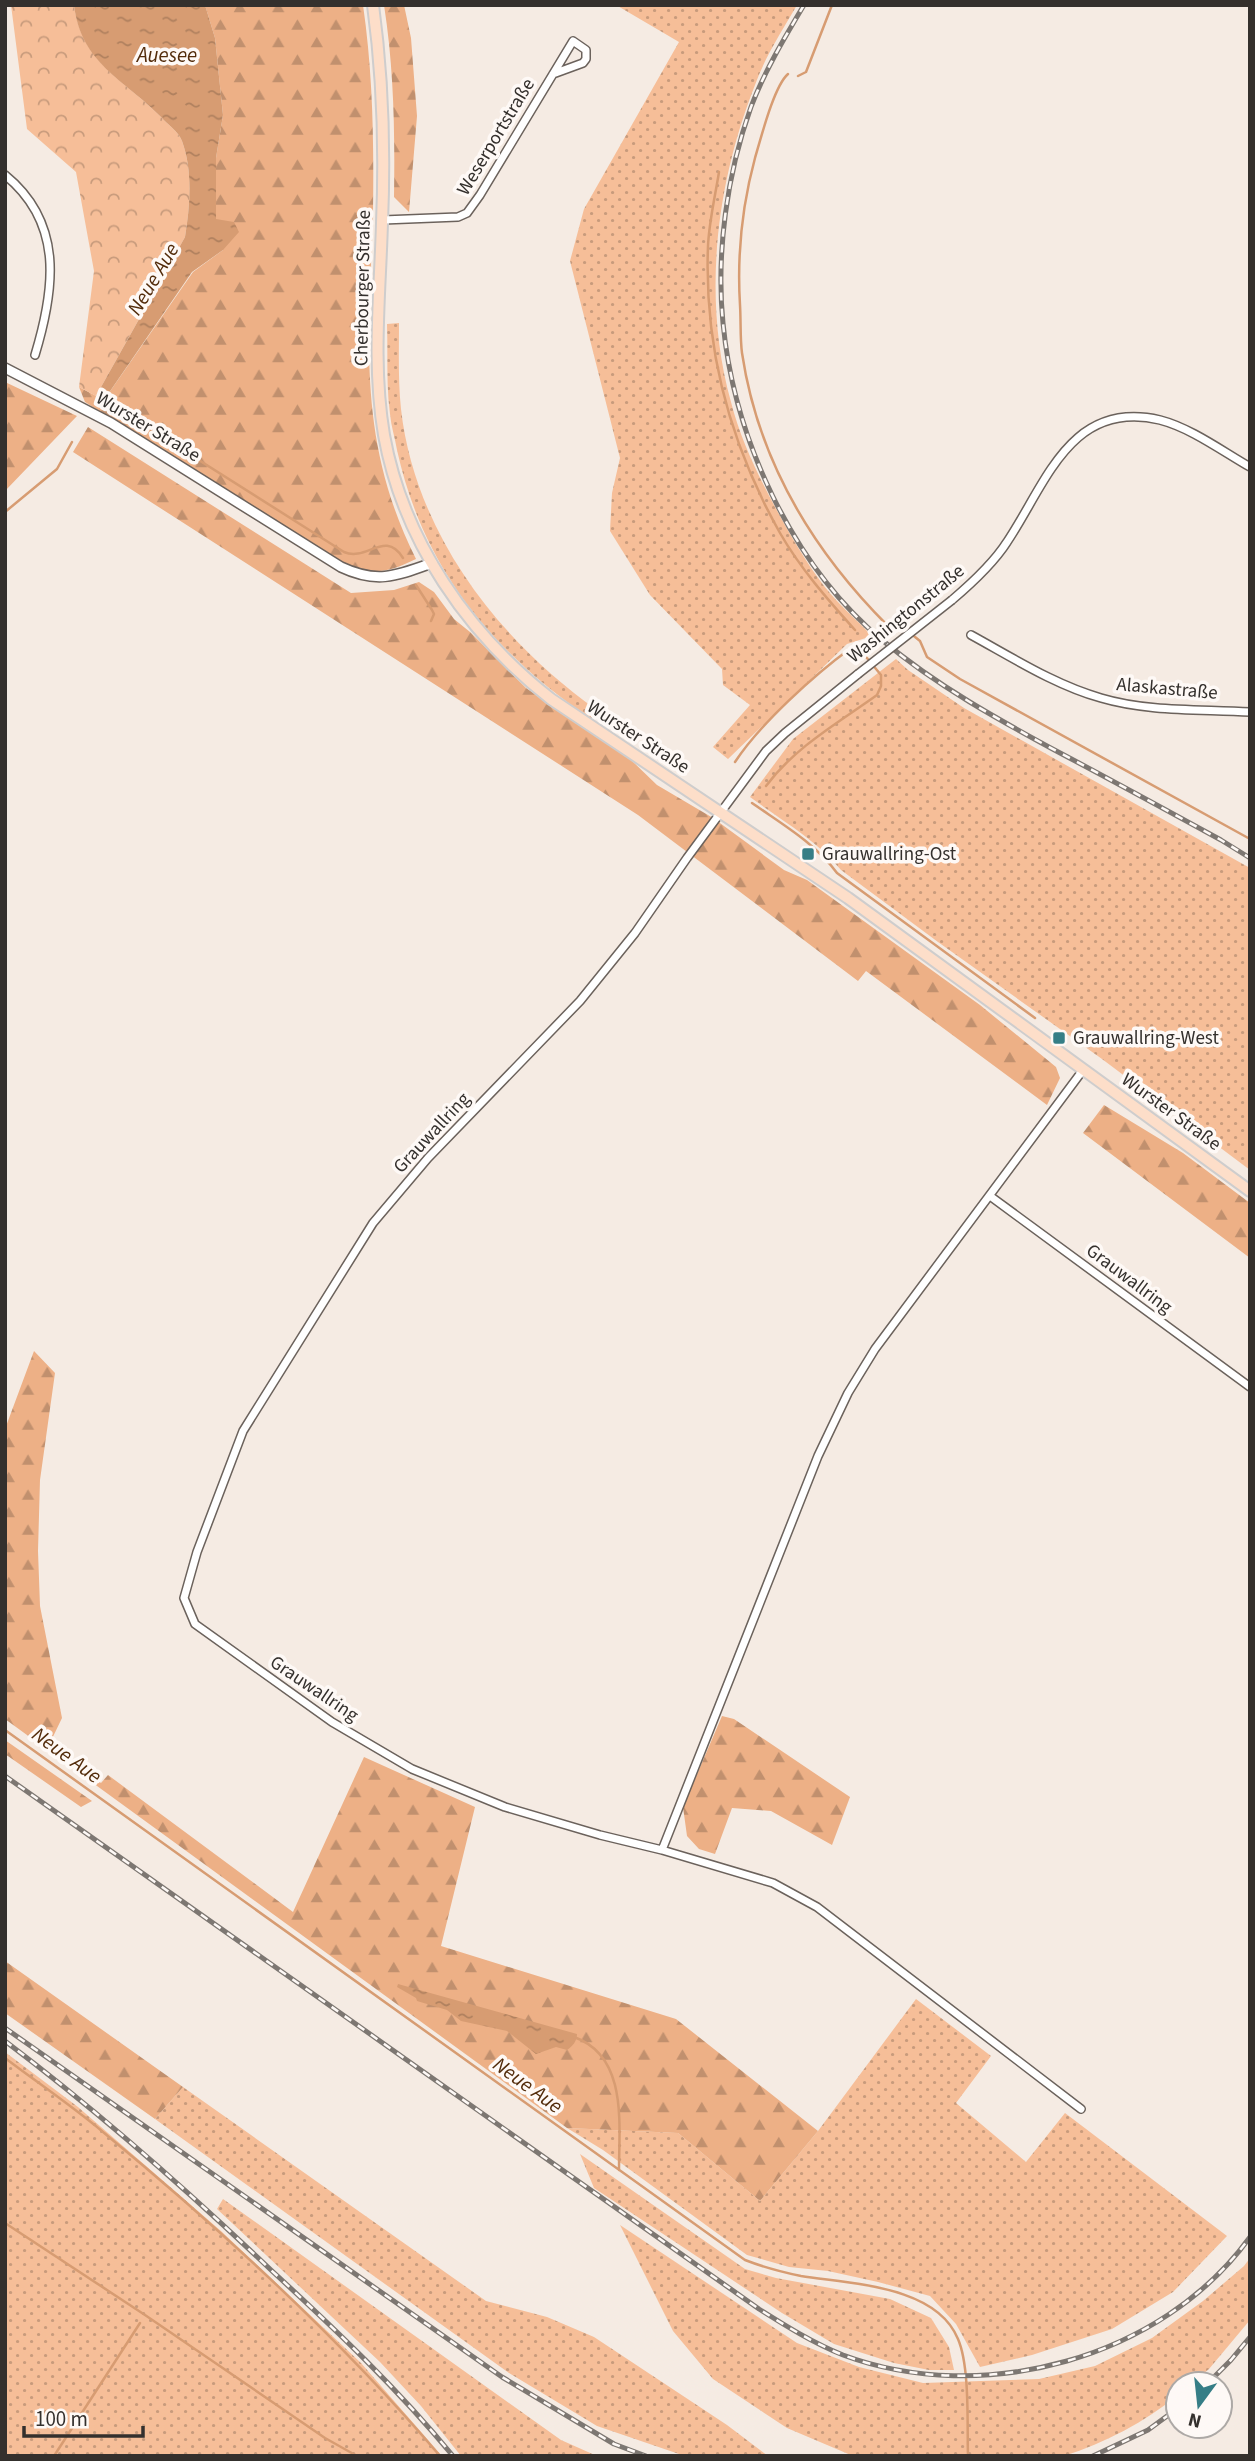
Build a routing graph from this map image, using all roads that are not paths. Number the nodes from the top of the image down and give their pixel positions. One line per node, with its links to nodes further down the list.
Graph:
1 (373, 5): 4 (main road, Cherbourger Straße)
2 (553, 75): 2 (street, Weserportstraße); 4 (street, Weserportstraße)
3 (5, 175): 5 (street)
4 (383, 220): 8 (main road, Cherbourger Straße)
5 (35, 355)
6 (5, 368): 8 (street, Wurster Straße)
7 (1250, 467): 11 (street, Washingtonstraße, bridge)
8 (432, 563): 11 (main road, Wurster Straße)
9 (971, 635): 10 (street, Alaskastraße)
10 (1250, 712)
11 (721, 813): 12 (main road, Wurster Straße); 16 (street, Grauwallring)
12 (1083, 1070): 13 (main road, Wurster Straße); 14 (street)
13 (1250, 1191)
14 (990, 1196): 15 (street, Grauwallring); 16 (street)
15 (1250, 1387)
16 (662, 1850): 17 (street)
17 (1081, 2109)

